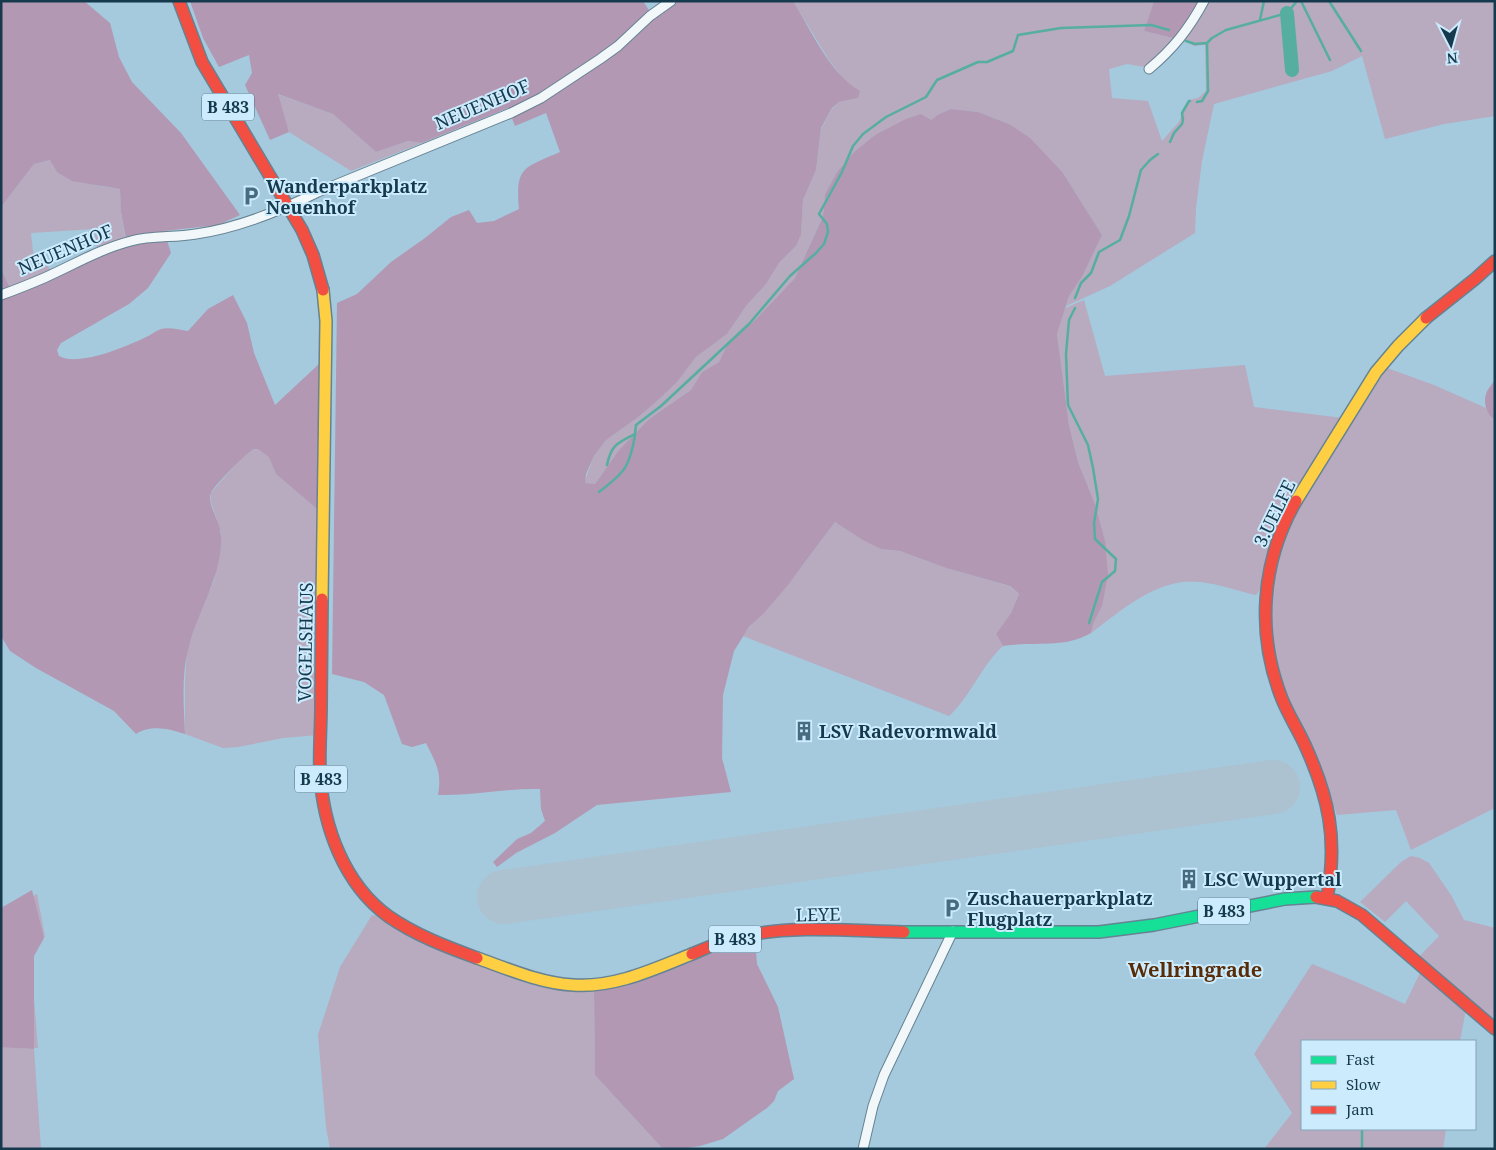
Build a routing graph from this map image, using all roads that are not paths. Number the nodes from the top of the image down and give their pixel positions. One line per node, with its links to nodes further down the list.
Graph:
1 (179, 1): 5 (main road, B 483)
2 (671, 1): 5 (street, NEUENHOF)
3 (1204, 1): 4 (street)
4 (1149, 69)
5 (289, 206): 7 (street, NEUENHOF); 10 (main road, VOGELSHAUS / B 483)
6 (1495, 261): 8 (main road, 3.UELFE)
7 (1, 295)
8 (1327, 898): 9 (main road, LEYE / B 483); 11 (main road, B 483)
9 (953, 931): 10 (main road, LEYE / B 483); 12 (street)
10 (524, 975)
11 (1495, 1029)
12 (863, 1149)

